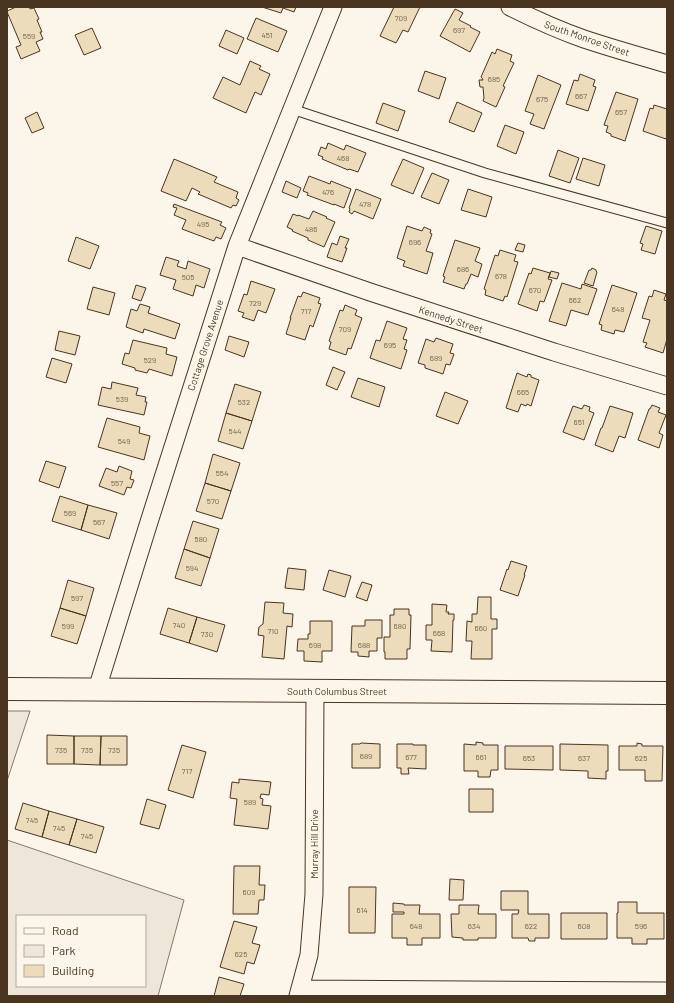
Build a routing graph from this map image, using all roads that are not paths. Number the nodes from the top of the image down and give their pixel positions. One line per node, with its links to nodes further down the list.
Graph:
1 (333, 7): 4 (street, Cottage Grove Avenue)
2 (510, 7): 3 (street, South Monroe Street)
3 (667, 64)
4 (292, 109): 5 (lane); 6 (street, Cottage Grove Avenue)
5 (667, 223)
6 (237, 246): 7 (street, Kennedy Street); 9 (street, Cottage Grove Avenue)
7 (667, 386)
8 (7, 689): 9 (street, South Columbus Street)
9 (97, 689): 10 (street, South Columbus Street)
10 (315, 691): 11 (street, South Columbus Street); 13 (street, Murray Hill Drive)
11 (667, 693)
12 (667, 991): 13 (street)
13 (299, 992)

